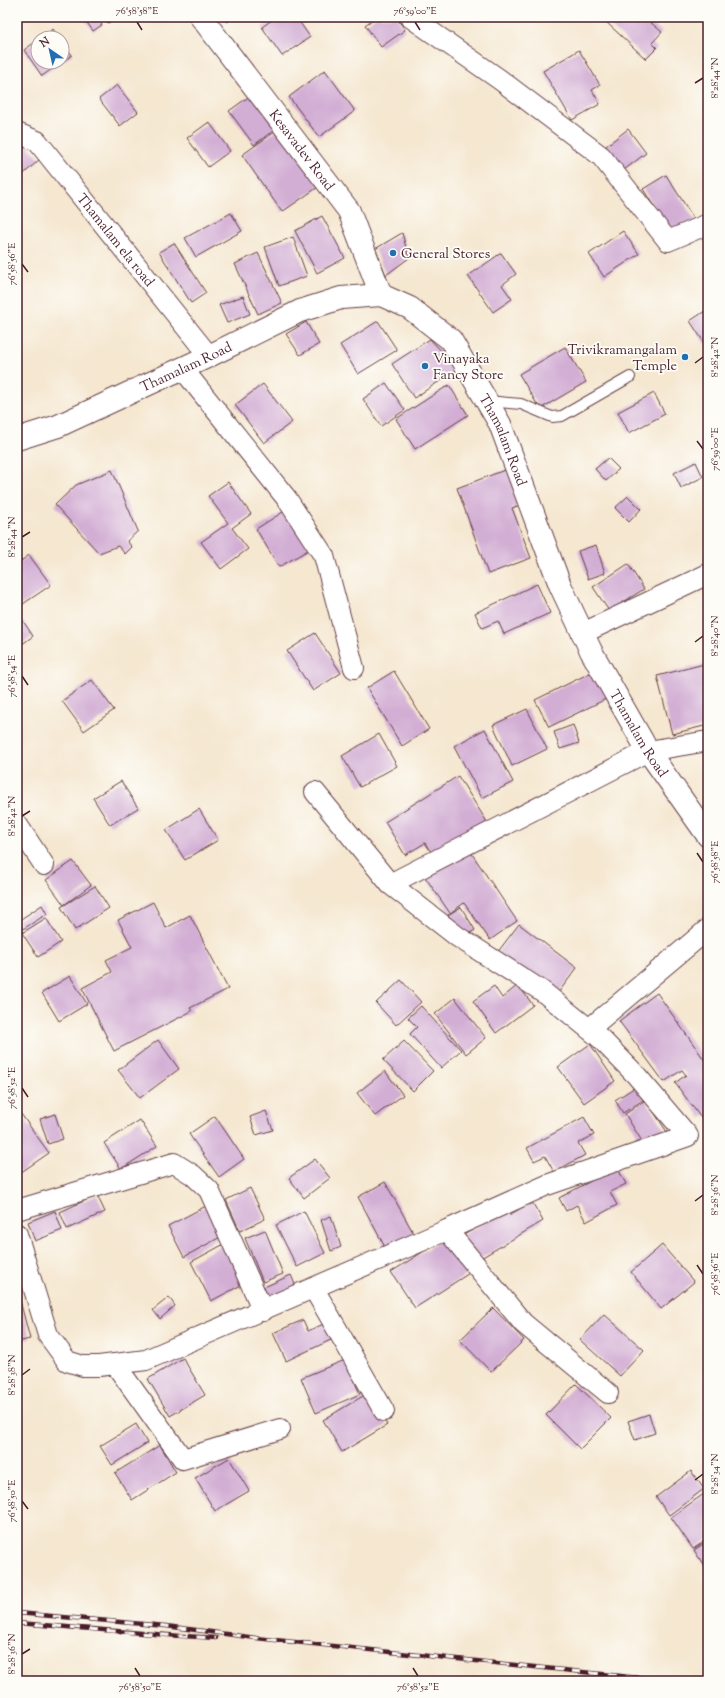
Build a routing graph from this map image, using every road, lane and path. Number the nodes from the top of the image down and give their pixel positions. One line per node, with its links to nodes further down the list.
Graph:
1 (201, 17): 5 (street, Kesavadev Road)
2 (410, 17): 4 (street)
3 (17, 133): 6 (street, Thamalam ela road)
4 (708, 224)
5 (381, 295): 6 (street, Thamalam Road); 9 (street, Thamalam Road)
6 (209, 356): 7 (street, Thamalam Road)
7 (182, 368): 10 (street, Thamalam Road); 13 (street)
8 (630, 377): 9 (lane)
9 (487, 401): 12 (street, Thamalam Road)
10 (17, 439)
11 (708, 574): 12 (street)
12 (583, 633): 15 (street, Thamalam Road)
13 (354, 668)
14 (708, 741): 15 (street)
15 (648, 751): 18 (street, Thamalam Road); 20 (street)
16 (315, 792): 20 (street)
17 (17, 824): 19 (street)
18 (708, 836)
19 (44, 865)
20 (390, 884): 22 (street)
21 (708, 929): 22 (street)
22 (589, 1029): 24 (street)
23 (17, 1210): 27 (street)
24 (448, 1230): 26 (street); 29 (street)
25 (17, 1234): 28 (street)
26 (314, 1289): 27 (street); 30 (street)
27 (262, 1311): 28 (street)
28 (115, 1364): 31 (street)
29 (608, 1393)
30 (384, 1411)
31 (280, 1429)

